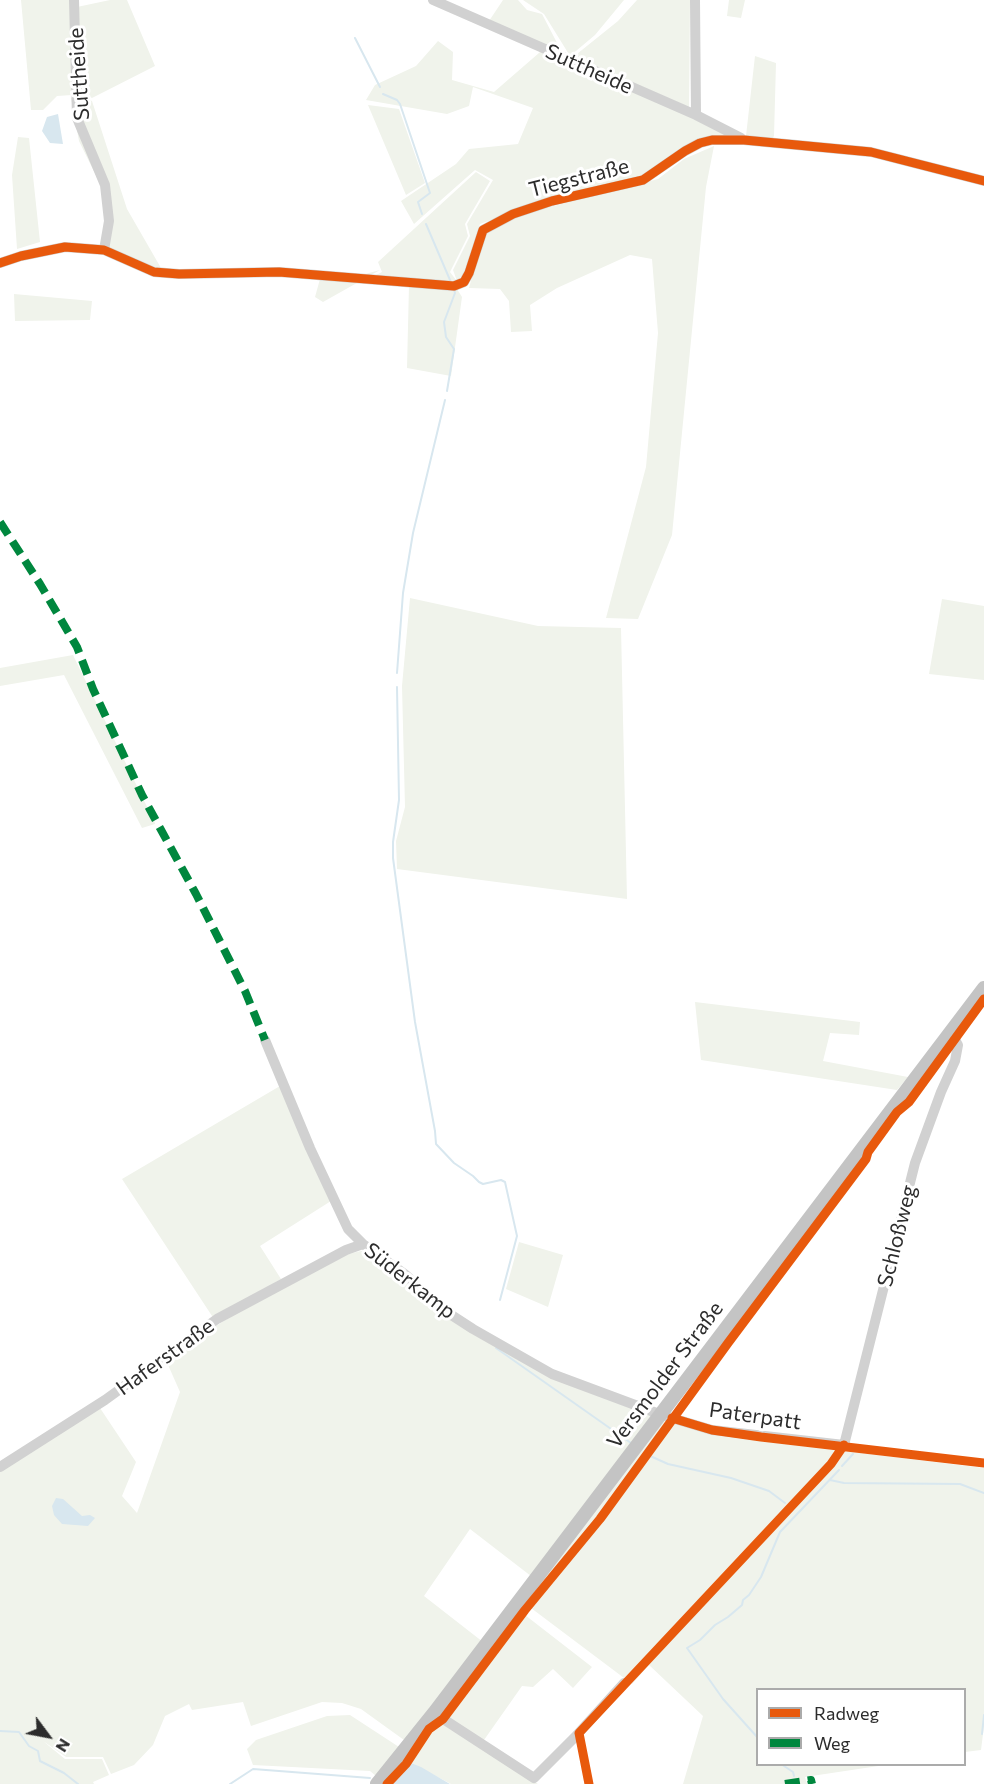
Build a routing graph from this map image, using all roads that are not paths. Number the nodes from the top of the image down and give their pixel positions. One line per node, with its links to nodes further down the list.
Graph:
1 (74, 0): 7 (street, Suttheide)
2 (433, 0): 4 (street, Suttheide)
3 (695, 0): 4 (street)
4 (696, 115): 5 (street, Suttheide)
5 (744, 140): 6 (street, Tiegstraße); 7 (street, Tiegstraße)
6 (984, 181)
7 (104, 250): 8 (street, Tiegstraße)
8 (0, 263)
9 (984, 988): 10 (main road, Versmolder Straße)
10 (951, 1032): 15 (main road, Versmolder Straße); 16 (street, Schloßweg)
11 (265, 1040): 12 (street, Süderkamp)
12 (348, 1229): 13 (street, Süderkamp); 14 (street)
13 (363, 1244): 14 (street, Haferstraße); 15 (street, Süderkamp)
14 (335, 1255): 17 (street, Haferstraße)
15 (662, 1415): 16 (street, Paterpatt); 19 (main road, Versmolder Straße)
16 (844, 1445)
17 (0, 1467)
18 (624, 1683): 19 (street)
19 (434, 1713): 20 (main road, Versmolder Straße)
20 (377, 1784)

